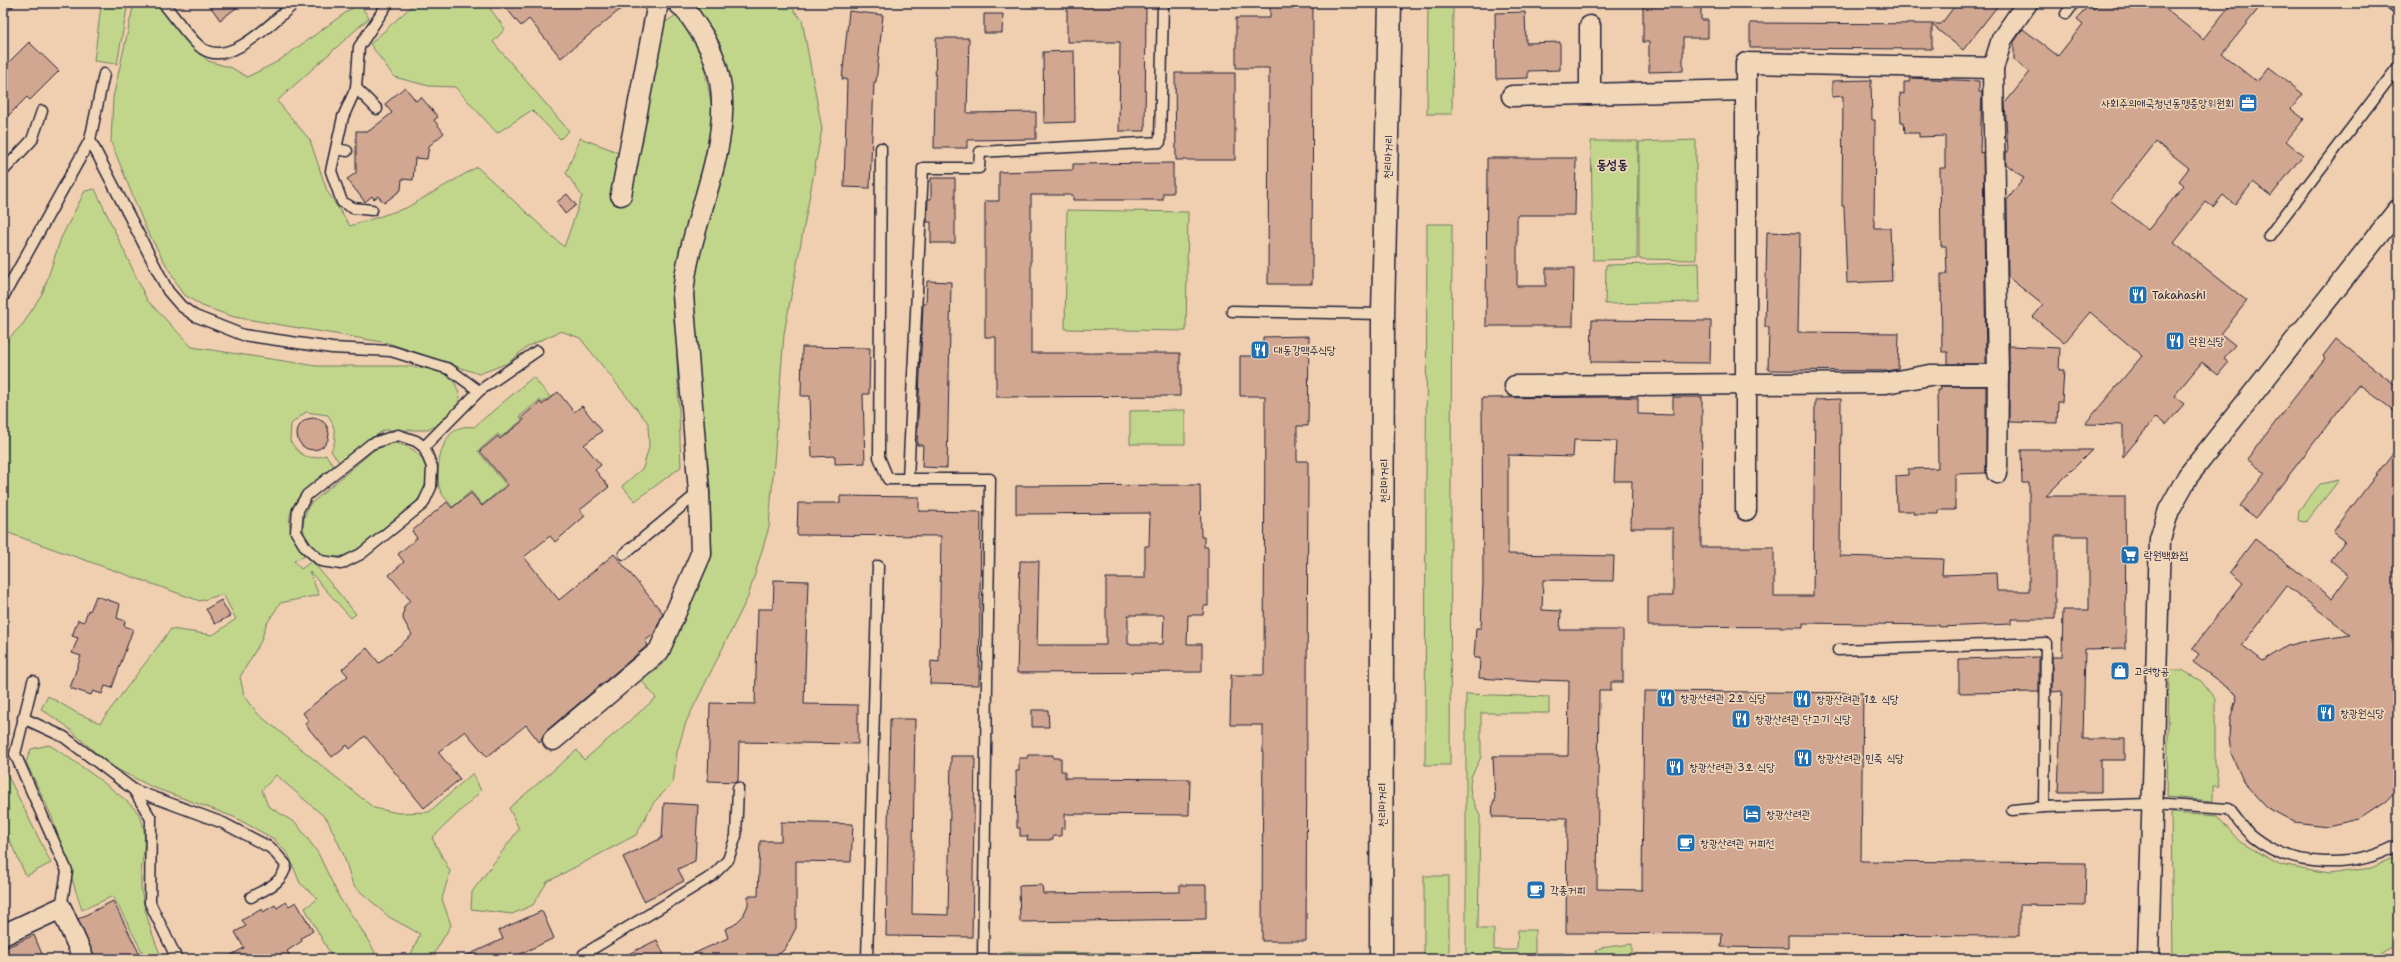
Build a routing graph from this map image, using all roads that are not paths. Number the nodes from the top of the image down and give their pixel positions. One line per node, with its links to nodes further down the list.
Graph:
1 (8, 3): 12 (lane)
2 (163, 3): 3 (lane)
3 (295, 3)
4 (388, 3): 19 (lane)
5 (658, 3): 28 (street)
6 (678, 3): 43 (street)
7 (1163, 3): 42 (lane)
8 (1390, 3): 34 (main road, 천리마거리)
9 (2027, 3): 17 (street)
10 (2074, 3): 14 (lane)
11 (2391, 3): 13 (lane)
12 (3, 7)
13 (2398, 9)
14 (2066, 14)
15 (1590, 26): 21 (street)
16 (2398, 67): 31 (lane)
17 (1993, 68): 20 (street); 36 (street)
18 (104, 74): 25 (lane)
19 (356, 88): 23 (lane); 29 (lane)
20 (1745, 90): 21 (street); 37 (street)
21 (1590, 94): 22 (street)
22 (1512, 96)
23 (377, 109)
24 (42, 111): 27 (lane)
25 (90, 140): 32 (lane); 39 (lane)
26 (881, 148): 42 (lane)
27 (3, 172)
28 (621, 194)
29 (372, 210)
30 (2398, 210): 53 (street)
31 (2269, 236)
32 (3, 297)
33 (1232, 311): 34 (lane)
34 (1384, 314): 65 (main road, 천리마거리)
35 (537, 351): 39 (lane)
36 (1998, 375): 37 (street); 41 (street)
37 (1746, 385): 38 (street); 44 (street)
38 (1515, 386)
39 (479, 391): 40 (lane)
40 (424, 448): 40 (lane)
41 (1997, 473)
42 (908, 479): 64 (lane)
43 (699, 492): 45 (lane); 50 (street)
44 (1746, 510)
45 (624, 554)
46 (878, 566): 63 (lane)
47 (1838, 650): 54 (lane)
48 (33, 681): 49 (lane)
49 (23, 718): 52 (lane); 58 (lane)
50 (553, 740)
51 (738, 788): 62 (lane)
52 (134, 790): 57 (lane); 61 (lane)
53 (2151, 804): 54 (lane); 56 (lane); 66 (street)
54 (2044, 807): 55 (lane)
55 (2012, 810)
56 (2398, 845)
57 (251, 897)
58 (60, 908): 59 (street); 60 (street)
59 (3, 935)
60 (84, 959)
61 (177, 959)
62 (586, 959)
63 (867, 959)
64 (982, 959)
65 (1381, 959)
66 (2148, 959)

